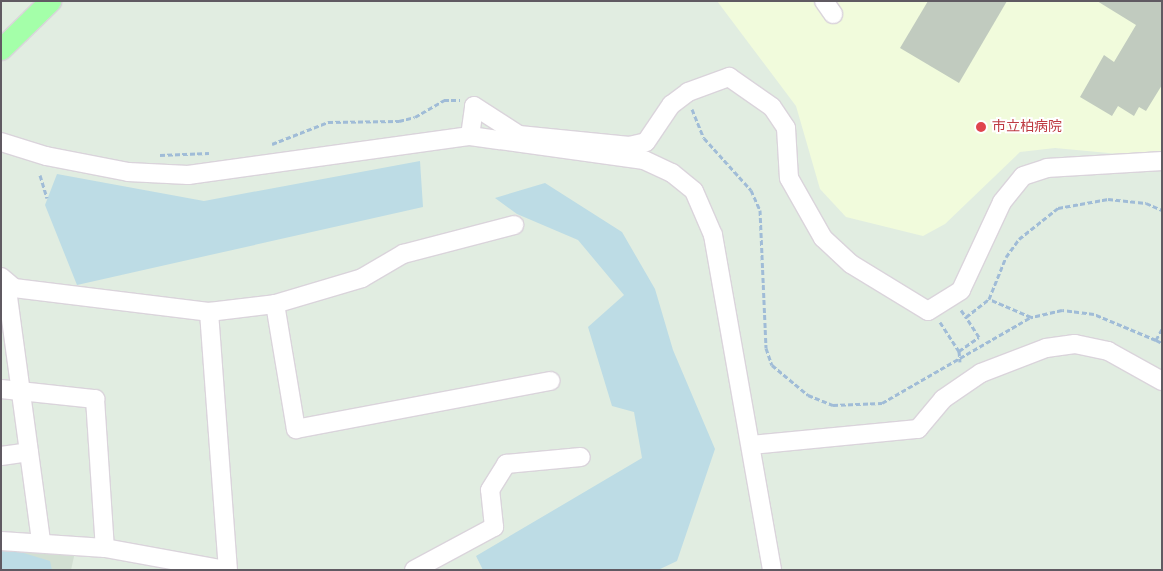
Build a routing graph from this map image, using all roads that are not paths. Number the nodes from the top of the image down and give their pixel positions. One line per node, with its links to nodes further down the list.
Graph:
1 (50, 1): 2 (main road)
2 (1, 49)
3 (470, 136): 4 (street); 5 (street); 14 (street)
4 (1, 142)
5 (1162, 161)
6 (514, 225): 8 (street)
7 (4, 287): 9 (street); 12 (street)
8 (274, 304): 9 (street); 10 (street)
9 (209, 312): 21 (street)
10 (551, 381)
11 (1162, 381): 14 (street)
12 (20, 387): 13 (street); 15 (street); 20 (street)
13 (1, 389)
14 (751, 445): 23 (street)
15 (29, 452): 16 (street); 19 (street)
16 (1, 456)
17 (581, 457): 22 (street)
18 (1, 541): 19 (street)
19 (41, 541): 20 (street)
20 (105, 548): 21 (street)
21 (227, 570)
22 (414, 570)
23 (772, 570)

